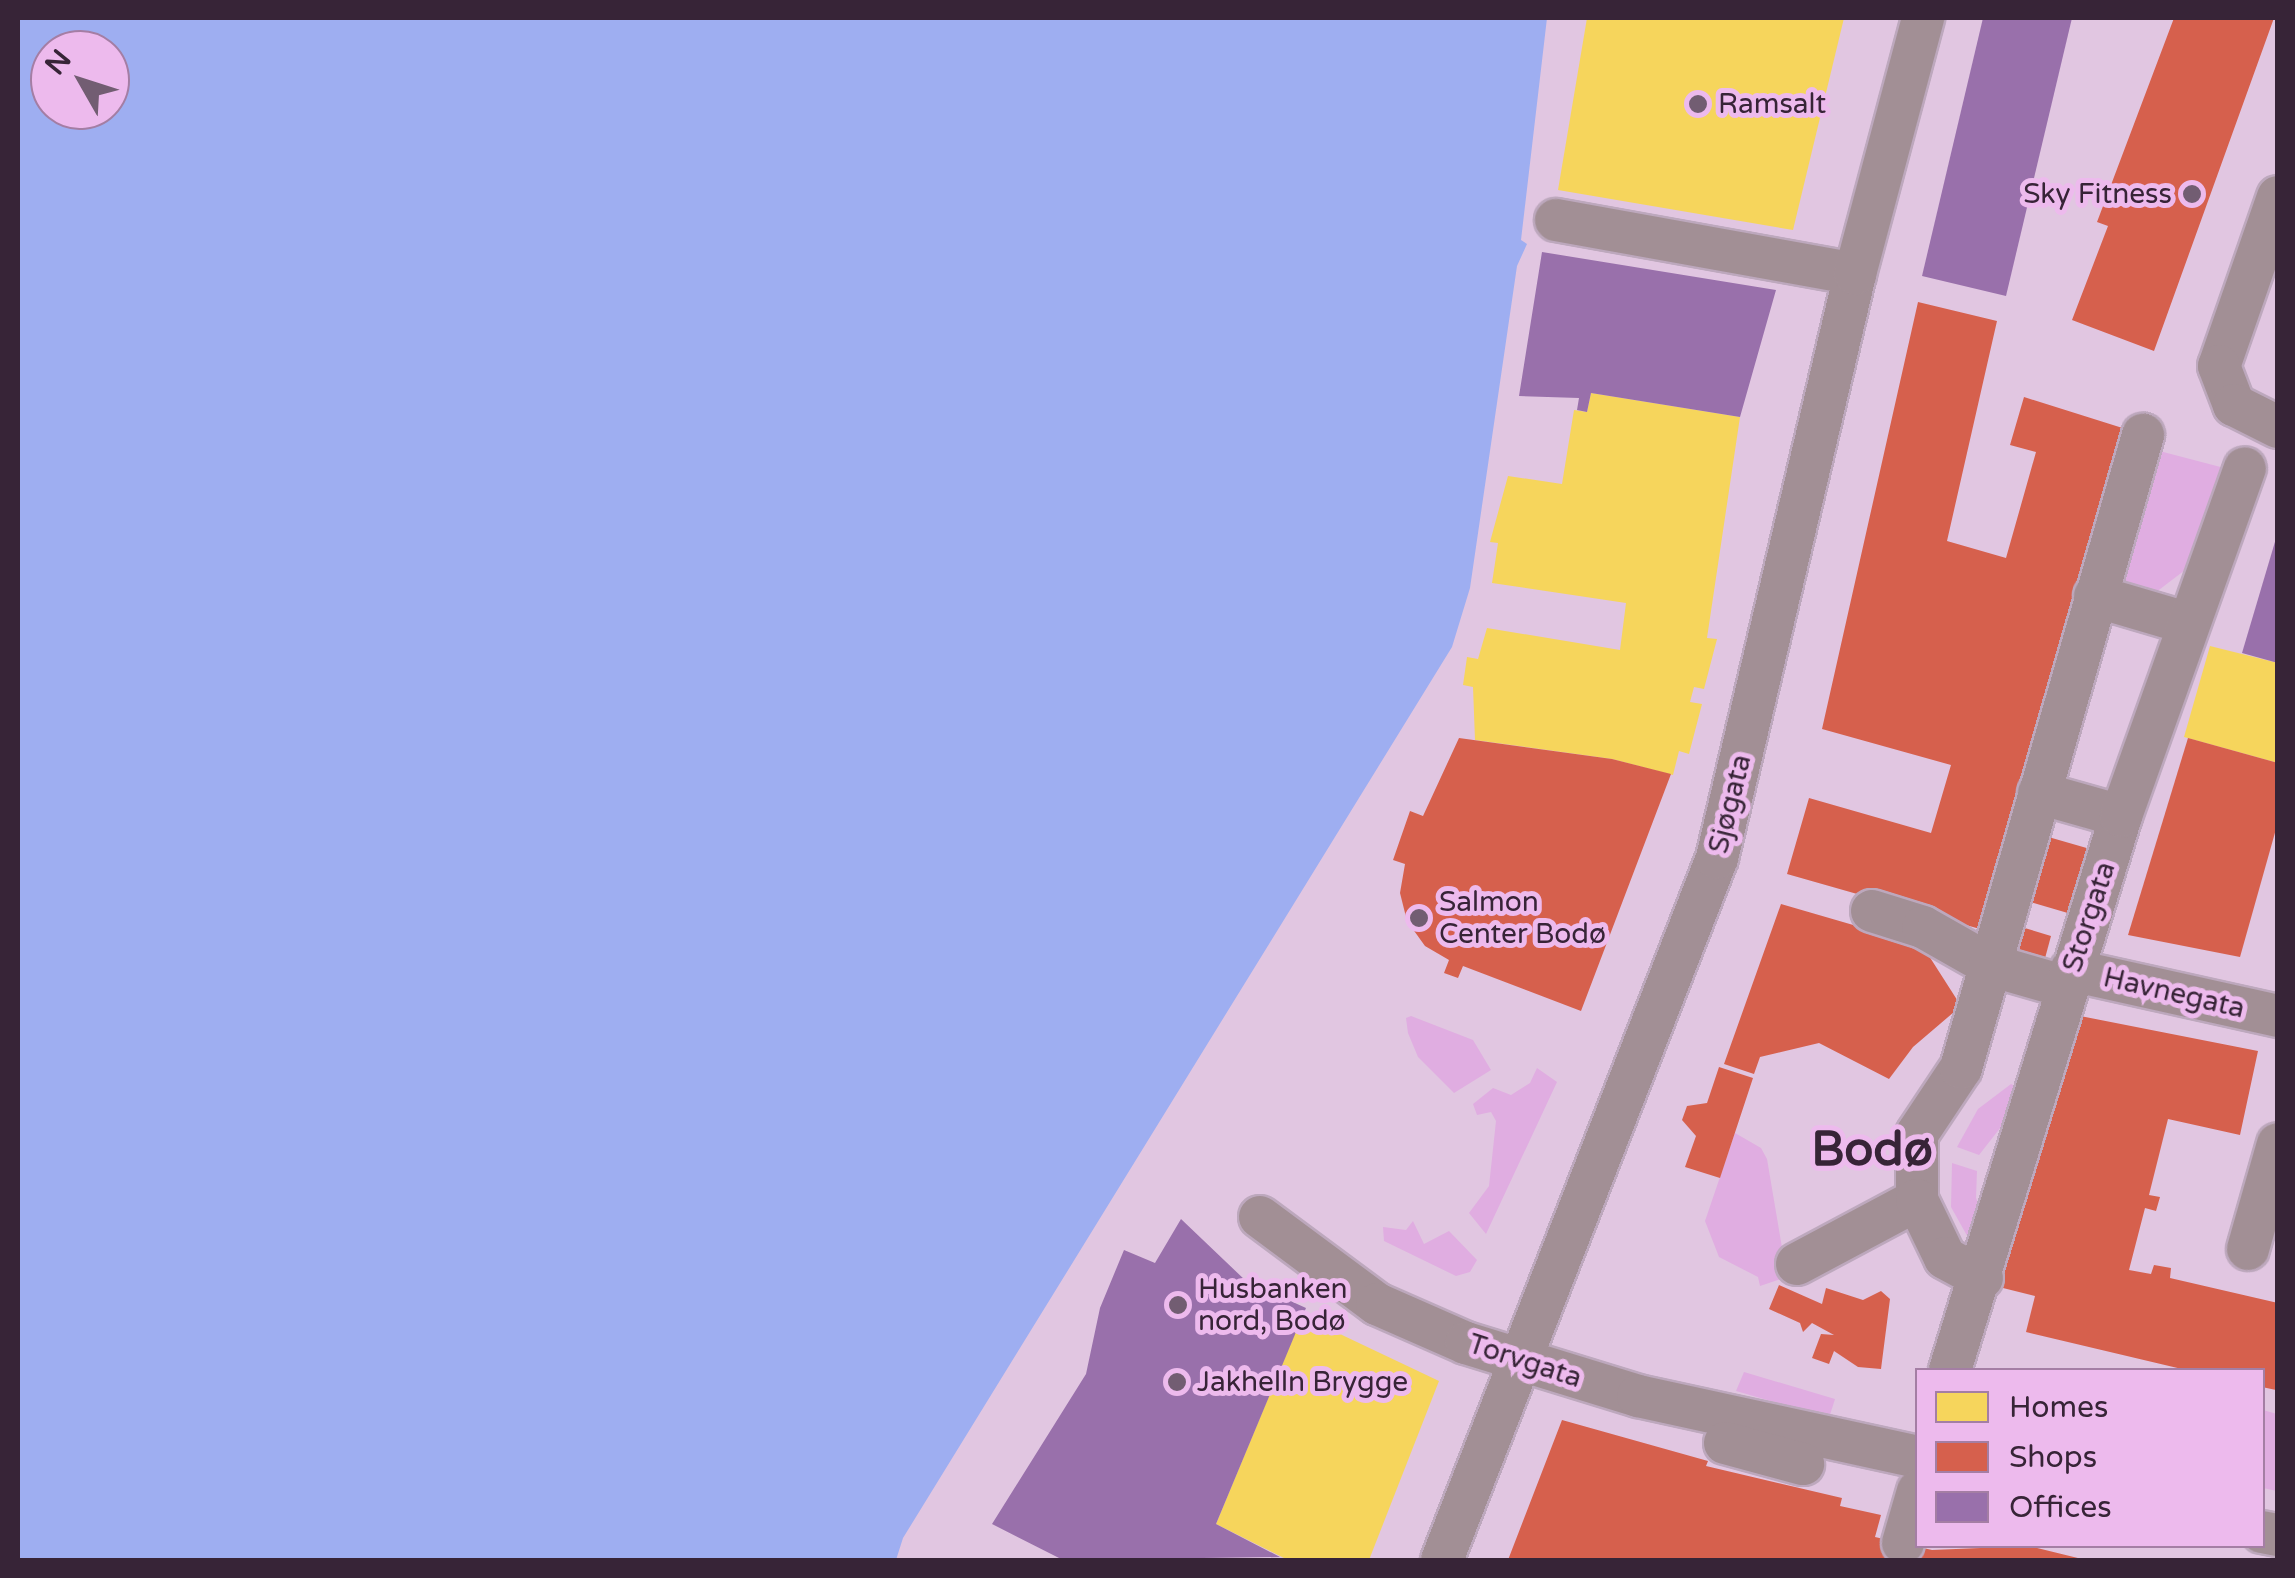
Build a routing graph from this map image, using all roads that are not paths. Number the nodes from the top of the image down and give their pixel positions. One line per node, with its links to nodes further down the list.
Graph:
1 (1924, 18): 4 (street, Sjøgata)
2 (2278, 198): 5 (street)
3 (1556, 220): 4 (street)
4 (1855, 274): 22 (street, Sjøgata)
5 (2278, 427)
6 (2143, 435): 8 (street)
7 (2245, 468): 9 (street, Storgata)
8 (2095, 596): 9 (street); 10 (street)
9 (2187, 623): 11 (street, Storgata)
10 (2038, 794): 11 (street); 13 (street)
11 (2121, 816): 14 (street, Storgata)
12 (1872, 911): 13 (street, Havnegata)
13 (1990, 965): 14 (street, Havnegata); 17 (street)
14 (2068, 979): 15 (street, Havnegata); 21 (street, Storgata)
15 (2278, 1016)
16 (2278, 1144): 19 (street)
17 (1917, 1200): 20 (street); 21 (street)
18 (1260, 1217): 22 (street, Torvgata)
19 (2248, 1248)
20 (1796, 1264)
21 (1982, 1278): 23 (street, Storgata)
22 (1517, 1361): 24 (street, Torvgata); 29 (street, Sjøgata)
23 (1951, 1368)
24 (1638, 1396): 25 (street); 26 (street, Torvgata)
25 (1915, 1456)
26 (1803, 1464)
27 (1915, 1502): 28 (street)
28 (1902, 1543)
29 (1442, 1560)

